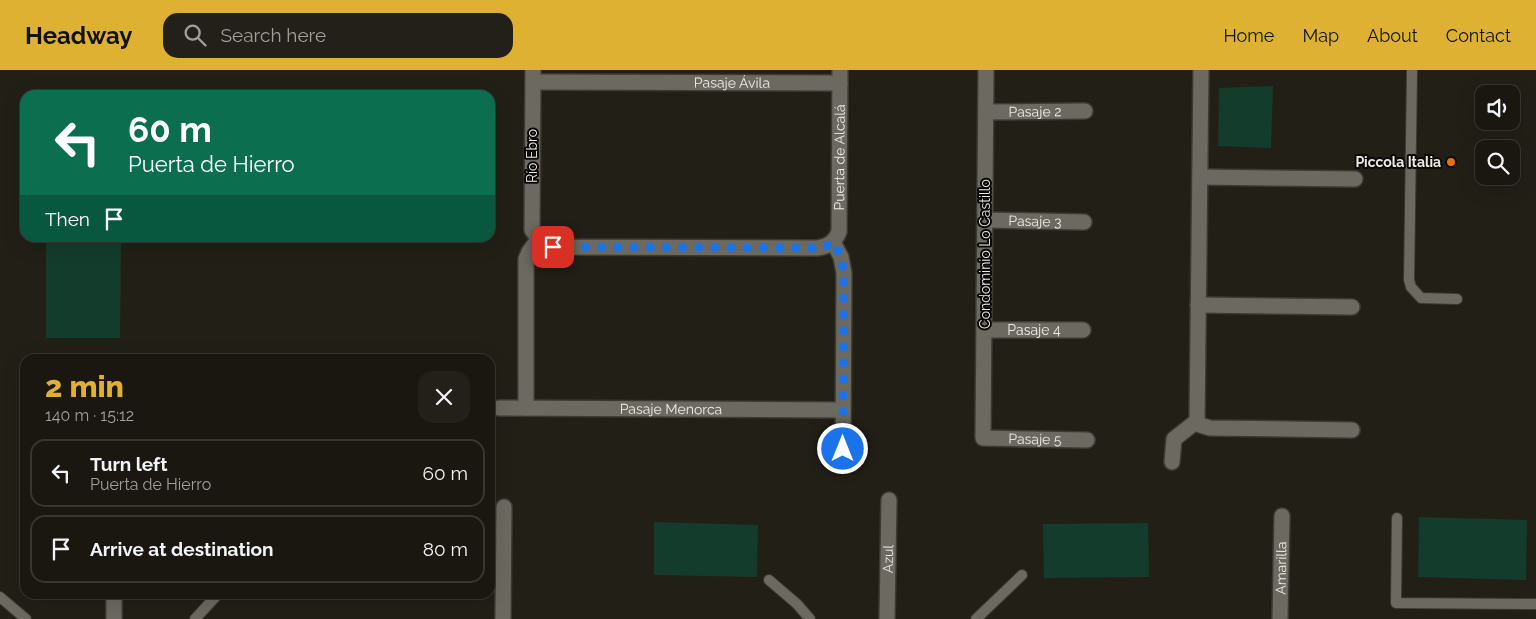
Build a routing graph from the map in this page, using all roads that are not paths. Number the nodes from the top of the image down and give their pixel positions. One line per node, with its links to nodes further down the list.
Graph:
1 (986, 70): 7 (street, Condominio Lo Castillo)
2 (1201, 70): 8 (street)
3 (1412, 70): 14 (lane)
4 (533, 76): 5 (street, Pasaje Ávila); 12 (street, Río Ebro)
5 (840, 77): 13 (street, Puerta de Alcalá)
6 (1085, 111): 7 (street, Pasaje 2)
7 (986, 112): 10 (street, Condominio Lo Castillo)
8 (1200, 177): 9 (street); 15 (street)
9 (1355, 179)
10 (985, 220): 11 (street, Pasaje 3); 17 (street, Condominio Lo Castillo)
11 (1084, 222)
12 (537, 241): 13 (street); 20 (street)
13 (833, 242): 21 (street)
14 (1457, 299)
15 (1198, 305): 16 (street); 22 (street)
16 (1352, 307)
17 (984, 330): 18 (street, Pasaje 4); 24 (street, Condominio Lo Castillo)
18 (1083, 330)
19 (499, 408): 20 (street, Pasaje Menorca)
20 (526, 408): 21 (street, Pasaje Menorca)
21 (844, 410): 26 (street)
22 (1197, 421): 23 (street); 27 (street)
23 (1352, 430)
24 (983, 438): 25 (street, Pasaje 5)
25 (1087, 440)
26 (843, 449)
27 (1172, 462)
28 (889, 500): 43 (street, Azul)
29 (504, 507): 41 (street)
30 (1282, 516): 45 (street, Amarilla)
31 (1396, 518): 37 (lane)
32 (1022, 574): 44 (lane)
33 (769, 580): 42 (lane)
34 (0, 598): 38 (lane)
35 (114, 599): 39 (street)
36 (213, 599): 40 (lane)
37 (1536, 604)
38 (26, 619)
39 (114, 619)
40 (195, 619)
41 (503, 619)
42 (810, 619)
43 (888, 619)
44 (976, 619)
45 (1280, 619)

